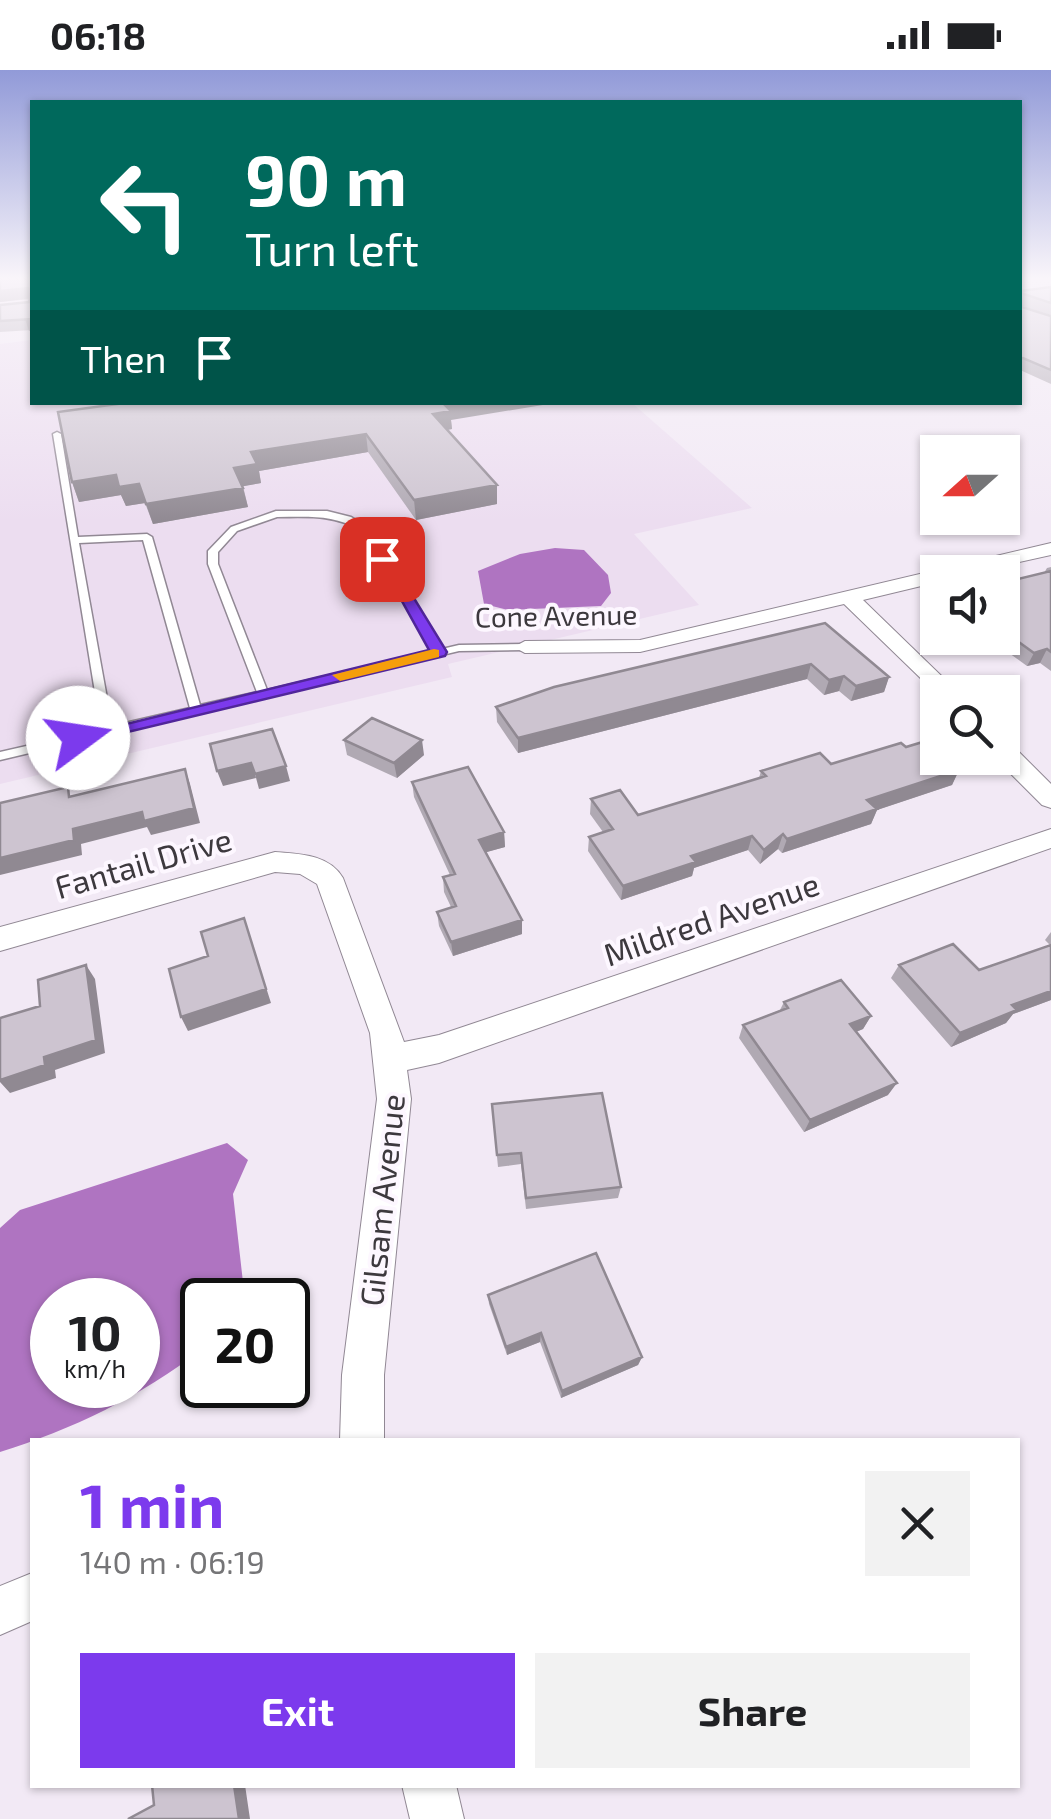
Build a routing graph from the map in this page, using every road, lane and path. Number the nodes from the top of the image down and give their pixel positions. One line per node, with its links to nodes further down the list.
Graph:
1 (56, 434): 2 (lane)
2 (74, 540): 11 (lane); 12 (lane)
3 (1051, 549): 4 (street)
4 (1020, 556)
5 (920, 580): 6 (street, Cone Avenue)
6 (848, 597): 7 (street, Cone Avenue); 9 (street)
7 (526, 647): 8 (lane, Cone Avenue)
8 (439, 652): 10 (lane, Cone Avenue); 10 (lane)
9 (929, 675)
10 (263, 694): 11 (lane, Cone Avenue)
11 (196, 710): 12 (lane, Cone Avenue)
12 (108, 731): 13 (lane, Cone Avenue)
13 (0, 756)
14 (1020, 768): 15 (street)
15 (1051, 800)
16 (1051, 838): 19 (street, Mildred Avenue)
17 (306, 864): 18 (street, Fantail Drive); 19 (street, Gilsam Avenue)
18 (0, 939)
19 (392, 1058): 20 (street, Gilsam Avenue)
20 (362, 1438)
21 (30, 1597): 22 (street)
22 (0, 1611)
23 (430, 1788): 24 (street)
24 (437, 1819)

